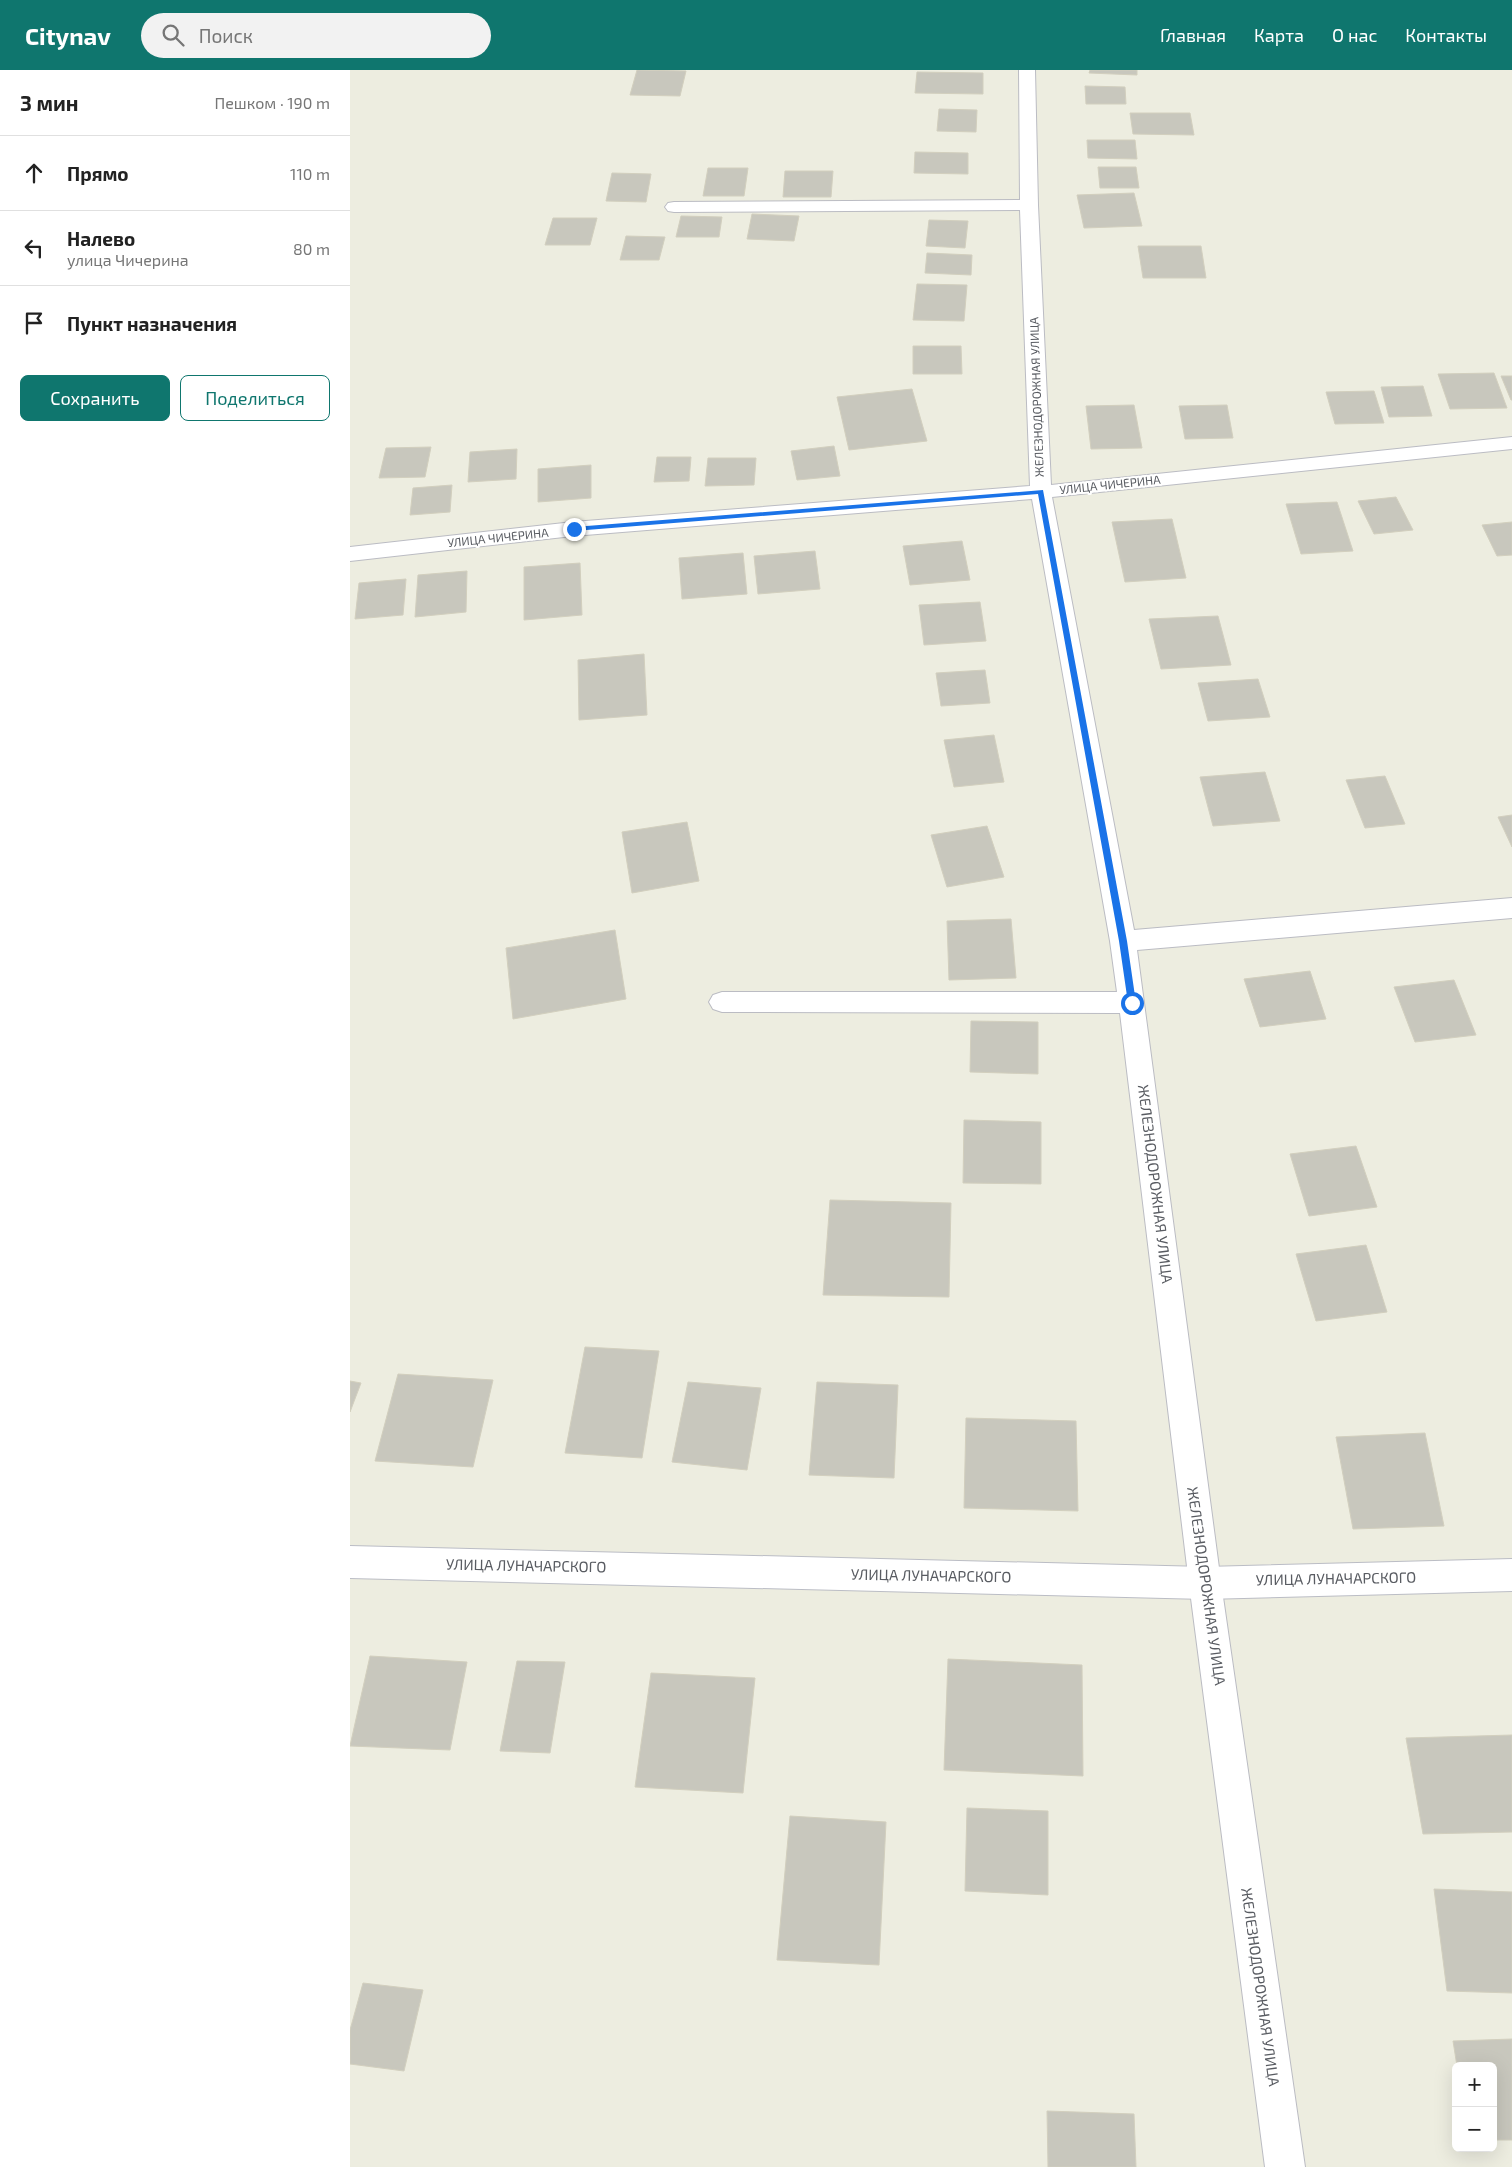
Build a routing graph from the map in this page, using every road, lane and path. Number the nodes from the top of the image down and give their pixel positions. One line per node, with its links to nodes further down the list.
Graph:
1 (1027, 70): 2 (street, ЖЕЛЕЗНОДОРОЖНАЯ УЛИЦА)
2 (1029, 205): 3 (street); 5 (street, ЖЕЛЕЗНОДОРОЖНАЯ УЛИЦА)
3 (674, 207)
4 (1512, 443): 5 (street, УЛИЦА ЧИЧЕРИНА)
5 (1040, 492): 6 (street, УЛИЦА ЧИЧЕРИНА); 8 (street, ЖЕЛЕЗНОДОРОЖНАЯ УЛИЦА)
6 (350, 554)
7 (1512, 908): 8 (street)
8 (1123, 941): 10 (street, ЖЕЛЕЗНОДОРОЖНАЯ УЛИЦА)
9 (722, 1002): 10 (street)
10 (1132, 1003): 13 (street, ЖЕЛЕЗНОДОРОЖНАЯ УЛИЦА)
11 (350, 1562): 13 (street, УЛИЦА ЛУНАЧАРСКОГО)
12 (1512, 1575): 13 (street, УЛИЦА ЛУНАЧАРСКОГО)
13 (1204, 1583): 14 (street, ЖЕЛЕЗНОДОРОЖНАЯ УЛИЦА)
14 (1285, 2167)

